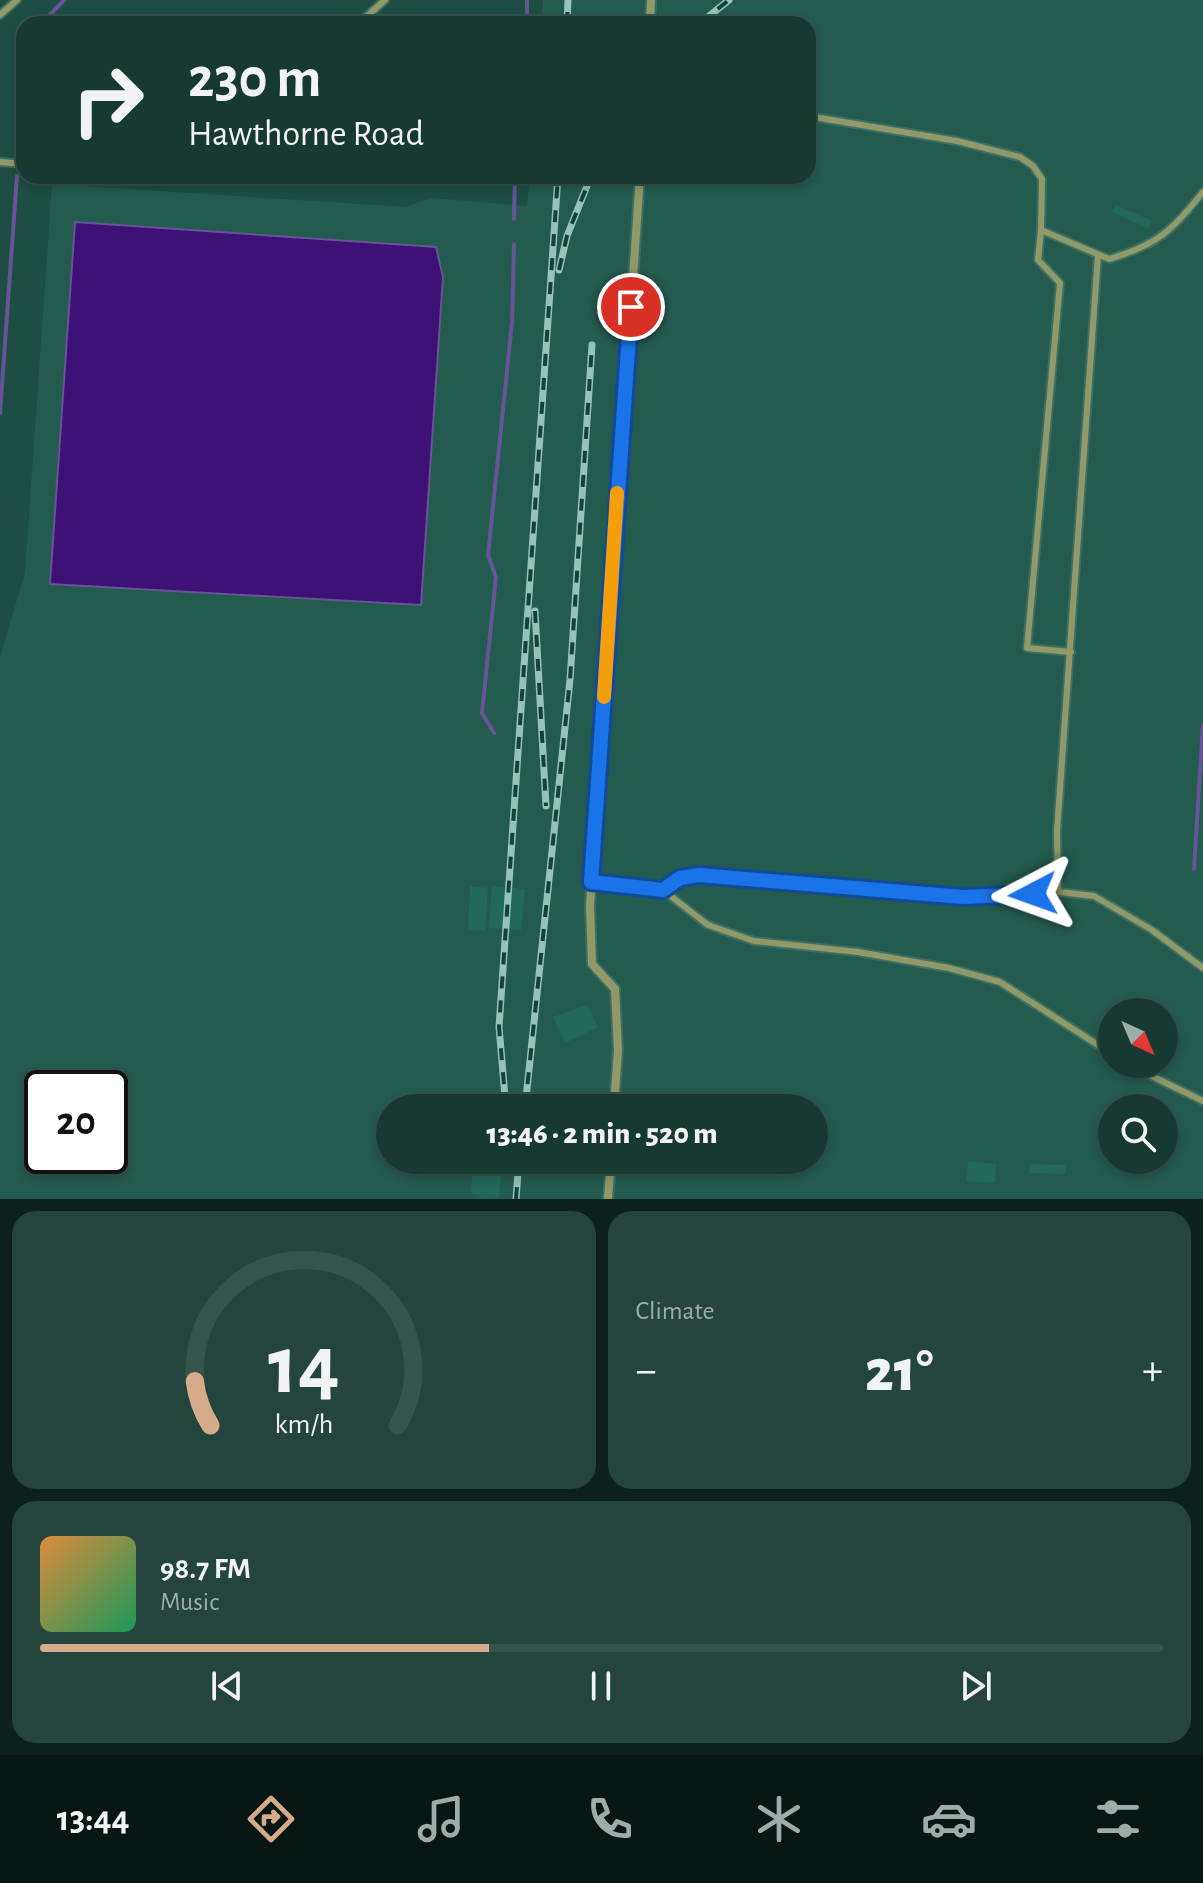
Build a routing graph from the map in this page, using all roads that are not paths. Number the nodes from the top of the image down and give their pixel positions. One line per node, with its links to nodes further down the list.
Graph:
1 (17, 0): 3 (lane)
2 (385, 0): 4 (lane)
3 (0, 15)
4 (367, 16)
5 (816, 117): 8 (lane)
6 (639, 184): 11 (street)
7 (1203, 192): 9 (lane)
8 (1041, 230): 9 (lane); 10 (lane)
9 (1098, 255): 10 (lane)
10 (1071, 652): 13 (lane)
11 (591, 882): 12 (lane); 17 (street)
12 (663, 890): 13 (lane); 15 (lane)
13 (1058, 892): 14 (lane)
14 (1203, 968)
15 (1098, 1045)
16 (1156, 1078): 18 (lane)
17 (615, 1094)
18 (1203, 1101)
19 (610, 1174): 20 (street)
20 (608, 1199)

